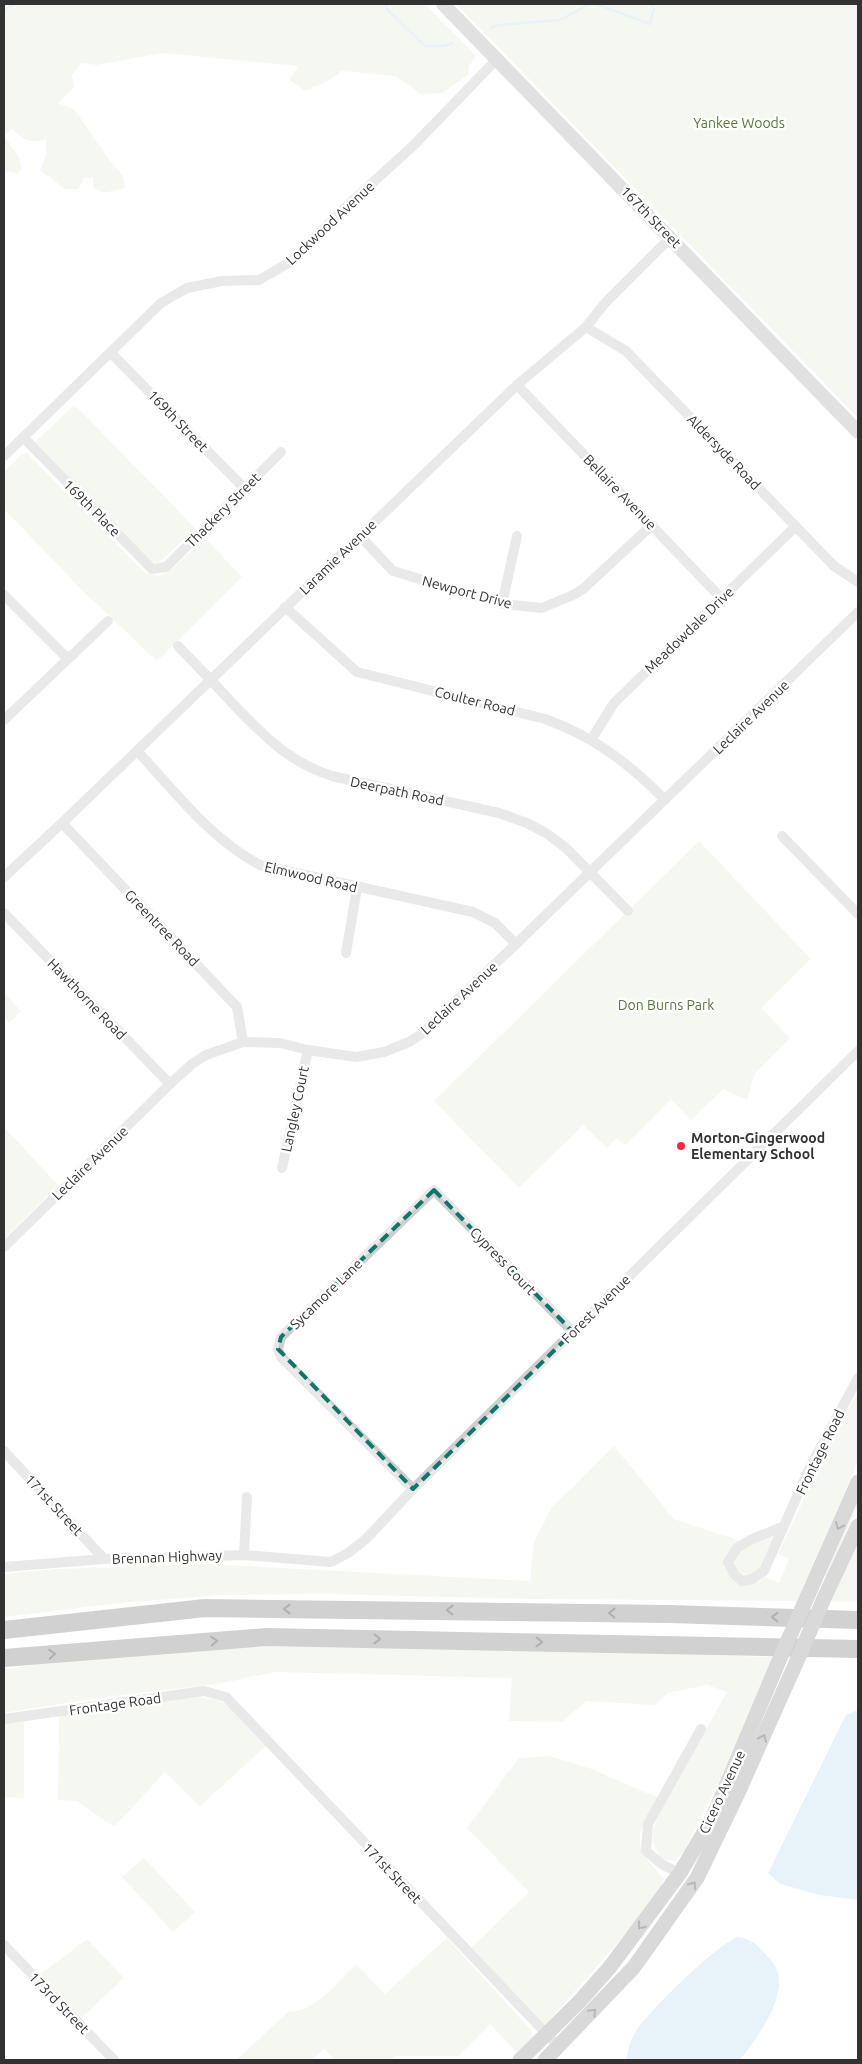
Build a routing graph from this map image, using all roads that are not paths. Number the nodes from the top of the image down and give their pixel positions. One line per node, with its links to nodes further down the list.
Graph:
1 (443, 4): 2 (main road, 167th Street)
2 (497, 59): 3 (main road, 167th Street); 5 (street, Lockwood Avenue)
3 (671, 237): 4 (street, Laramie Avenue); 7 (main road, 167th Street)
4 (586, 327): 6 (street, Laramie Avenue); 13 (street, Aldersyde Road)
5 (111, 353): 8 (street, Lockwood Avenue); 11 (street, 169th Street)
6 (517, 385): 12 (street, Bellaire Avenue); 14 (street, Laramie Avenue)
7 (858, 432)
8 (23, 437): 10 (street, Lockwood Avenue); 16 (street, 169th Place)
9 (281, 452): 11 (street, Thackery Street)
10 (4, 456)
11 (245, 490): 16 (street, Thackery Street)
12 (652, 525): 19 (street, Bellaire Avenue); 20 (street, Newport Drive)
13 (795, 527): 17 (street, Aldersyde Road); 19 (street, Meadowdale Drive)
14 (360, 536): 20 (street, Newport Drive); 21 (street, Laramie Avenue)
15 (517, 536): 20 (street)
16 (166, 567)
17 (858, 582)
18 (4, 595): 25 (street)
19 (722, 599): 28 (street, Meadowdale Drive)
20 (502, 604)
21 (285, 607): 26 (street, Laramie Avenue); 28 (street, Coulter Road)
22 (858, 612): 30 (street, Leclaire Avenue)
23 (108, 621): 25 (street)
24 (178, 646): 26 (street, Deerpath Road)
25 (68, 659): 27 (street)
26 (211, 681): 29 (street, Laramie Avenue); 33 (street, Deerpath Road)
27 (4, 720)
28 (591, 740): 30 (street, Coulter Road)
29 (137, 751): 31 (street, Laramie Avenue); 35 (street, Elmwood Road)
30 (665, 800): 33 (street, Leclaire Avenue)
31 (62, 823): 34 (street, Laramie Avenue); 41 (street, Greentree Road)
32 (782, 836): 38 (street)
33 (590, 872): 36 (street, Deerpath Road); 39 (street, Leclaire Avenue)
34 (4, 877)
35 (357, 888): 39 (street, Elmwood Road); 40 (street)
36 (628, 911)
37 (4, 913): 44 (street, Hawthorne Road)
38 (858, 914)
39 (516, 944): 42 (street, Leclaire Avenue)
40 (346, 953)
41 (243, 1042): 42 (street, Leclaire Avenue); 44 (street, Leclaire Avenue)
42 (308, 1050): 45 (street, Langley Court)
43 (858, 1051): 48 (street, Forest Avenue)
44 (170, 1084): 47 (street, Leclaire Avenue)
45 (282, 1168)
46 (434, 1190): 48 (street, Cypress Court); 52 (street, Sycamore Lane)
47 (4, 1247)
48 (573, 1332): 52 (street, Forest Avenue)
49 (858, 1378): 54 (street, Frontage Road)
50 (4, 1451): 57 (street, 171st Street)
51 (858, 1482): 67 (main road, Cicero Avenue, one-way to 67, bridge)
52 (413, 1489): 58 (street, Forest Avenue)
53 (247, 1497): 56 (street)
54 (784, 1526): 54 (street, Frontage Road)
55 (858, 1526): 70 (main road, Cicero Avenue, one-way to 55, bridge)
56 (244, 1555): 57 (street, Brennan Highway); 58 (street, Brennan Highway)
57 (104, 1559): 59 (street, Brennan Highway)
58 (331, 1562)
59 (4, 1567)
60 (858, 1619): 61 (highway, one-way to 61)
61 (4, 1630)
62 (858, 1649): 63 (highway, one-way to 62)
63 (4, 1658)
64 (226, 1697): 65 (street, Frontage Road); 69 (street, 171st Street)
65 (4, 1719)
66 (701, 1729): 67 (street)
67 (680, 1873): 69 (main road, Cicero Avenue, one-way to 69)
68 (4, 1945): 71 (street, 173rd Street)
69 (547, 2035): 70 (street, 171st Street); 72 (main road, Cicero Avenue)
70 (559, 2047): 73 (main road, Cicero Avenue)
71 (114, 2060)
72 (520, 2060)
73 (545, 2060)

